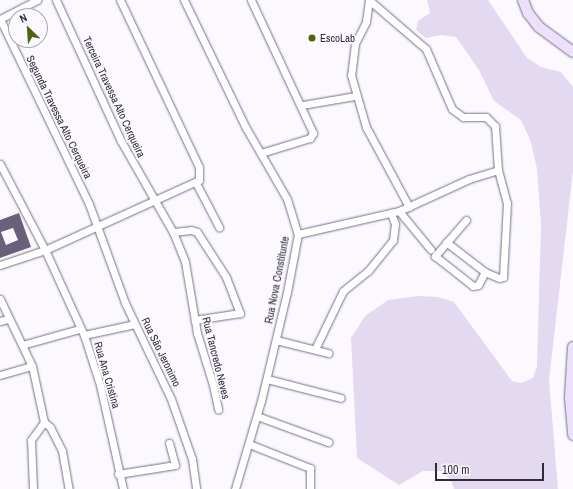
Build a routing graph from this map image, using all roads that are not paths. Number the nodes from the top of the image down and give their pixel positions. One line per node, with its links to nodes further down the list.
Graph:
1 (37, 0): 8 (street)
2 (56, 0): 16 (street, Terceira Travessa Alto Cerqueira)
3 (120, 0): 15 (street)
4 (184, 0): 12 (street, Rua Nova Constitunte)
5 (251, 0): 11 (street)
6 (369, 0): 10 (street); 14 (street)
7 (522, 0): 9 (main road)
8 (0, 19): 21 (street, Segunda Travessa Alto Cerqueira)
9 (573, 52)
10 (355, 96): 11 (street); 17 (street)
11 (302, 105): 12 (street)
12 (261, 154): 24 (street, Rua Nova Constitunte)
13 (0, 165): 26 (street, Rua Ana Cristina)
14 (498, 170): 17 (street); 29 (street)
15 (196, 183): 16 (street); 22 (street)
16 (154, 202): 21 (street); 23 (street, Rua Tancredo Neves)
17 (410, 207): 18 (street)
18 (399, 211): 19 (street); 27 (street)
19 (391, 213): 24 (street); 40 (street)
20 (466, 220): 25 (street)
21 (98, 226): 26 (street); 34 (street, Rua São Jeronimo)
22 (219, 227)
23 (172, 232): 32 (street, Rua Tancredo Neves); 32 (street)
24 (298, 234): 37 (street, Rua Nova Constitunte)
25 (446, 242): 27 (street); 29 (street)
26 (45, 250): 28 (street); 35 (street, Rua Ana Cristina)
27 (433, 252): 29 (street)
28 (0, 265)
29 (486, 272)
30 (0, 299): 31 (street)
31 (8, 319): 33 (street); 38 (street)
32 (194, 320): 46 (street, Rua Tancredo Neves)
33 (0, 321)
34 (135, 324): 36 (street); 57 (street, Rua São Jeronimo)
35 (79, 329): 36 (street, Rua Ana Cristina); 38 (street)
36 (84, 335): 53 (street, Rua Ana Cristina)
37 (276, 340): 40 (street); 44 (street, Rua Nova Constitunte)
38 (22, 345): 42 (street)
39 (573, 346): 49 (main road)
40 (315, 349): 41 (street)
41 (328, 353)
42 (32, 366): 43 (street); 48 (street)
43 (0, 375)
44 (266, 379): 45 (street); 47 (street, Rua Nova Constitunte)
45 (341, 398)
46 (218, 408)
47 (257, 416): 50 (street); 52 (street, Rua Nova Constitunte)
48 (44, 422): 54 (street); 55 (street)
49 (573, 435)
50 (328, 442)
51 (169, 443): 53 (street)
52 (249, 444): 58 (street, Rua Nova Constitunte); 59 (street)
53 (118, 474): 56 (street, Rua Ana Cristina)
54 (33, 489)
55 (69, 489)
56 (123, 489)
57 (196, 489)
58 (235, 489)
59 (310, 489)

